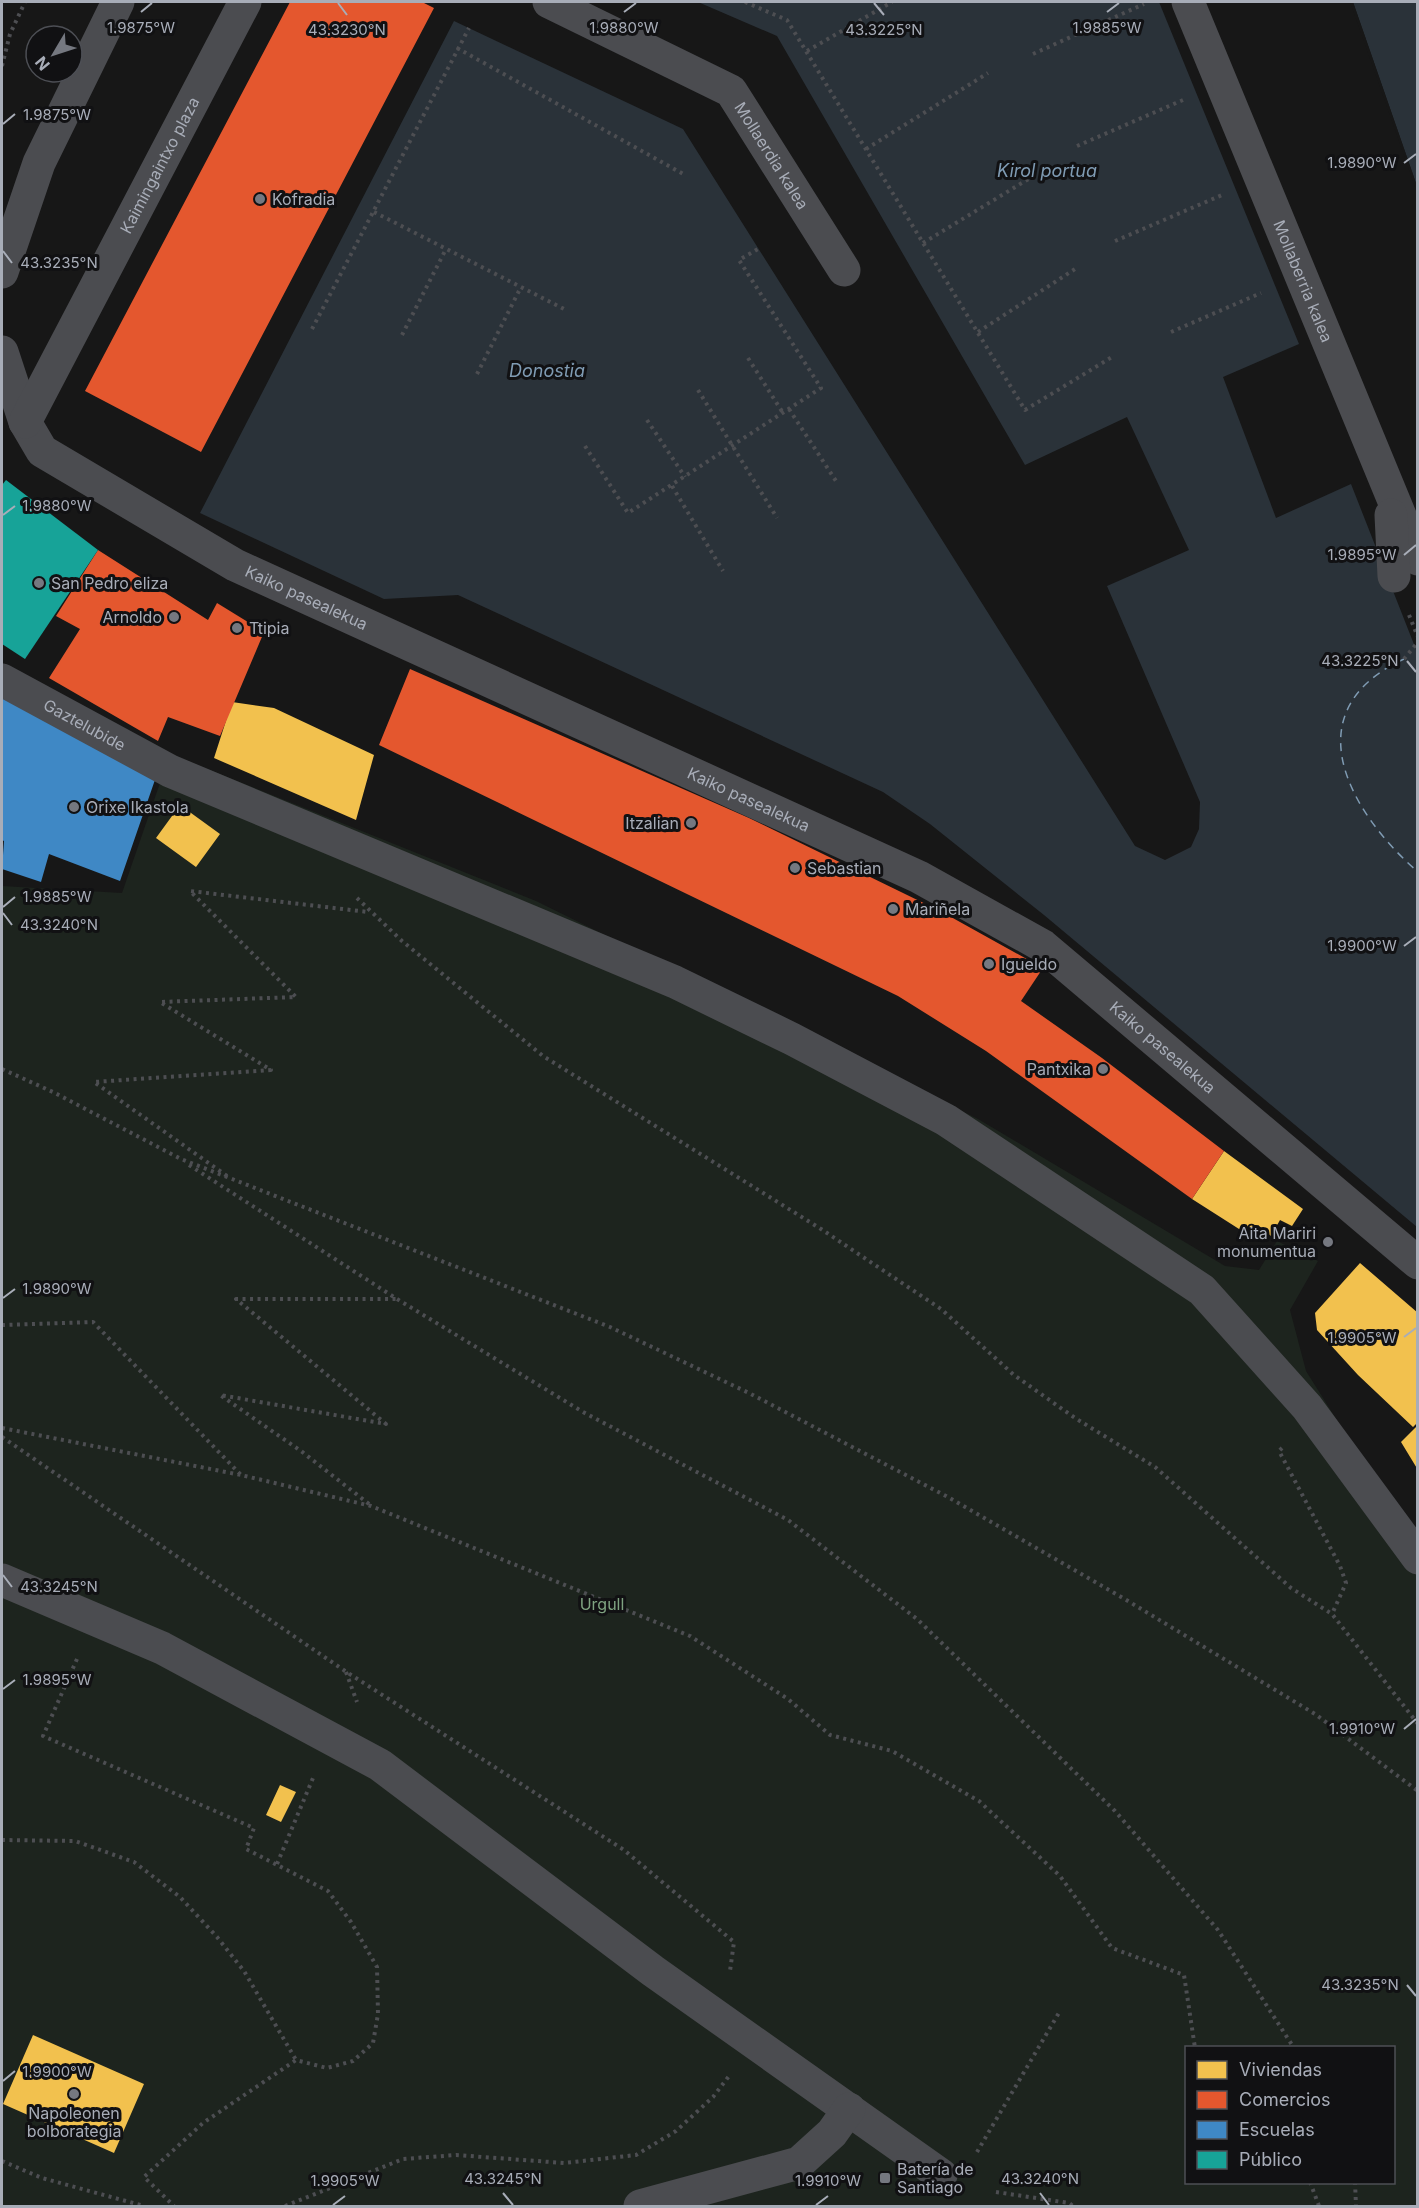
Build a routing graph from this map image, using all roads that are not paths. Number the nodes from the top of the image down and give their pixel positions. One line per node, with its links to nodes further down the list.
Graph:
1 (118, 2): 6 (street)
2 (245, 2): 8 (street, Kaimingaintxo plaza)
3 (549, 2): 5 (street, Mollaerdia kalea)
4 (1188, 2): 9 (street, Mollaberria kalea)
5 (844, 270)
6 (2, 273)
7 (2, 352): 8 (street)
8 (25, 423): 11 (street, Kaiko pasealekua)
9 (1406, 567)
10 (2, 680): 12 (street, Gaztelubide)
11 (1418, 1263)
12 (1418, 1558)
13 (2, 1580): 14 (street)
14 (849, 2109): 15 (street); 16 (street)
15 (941, 2175)
16 (640, 2206)

